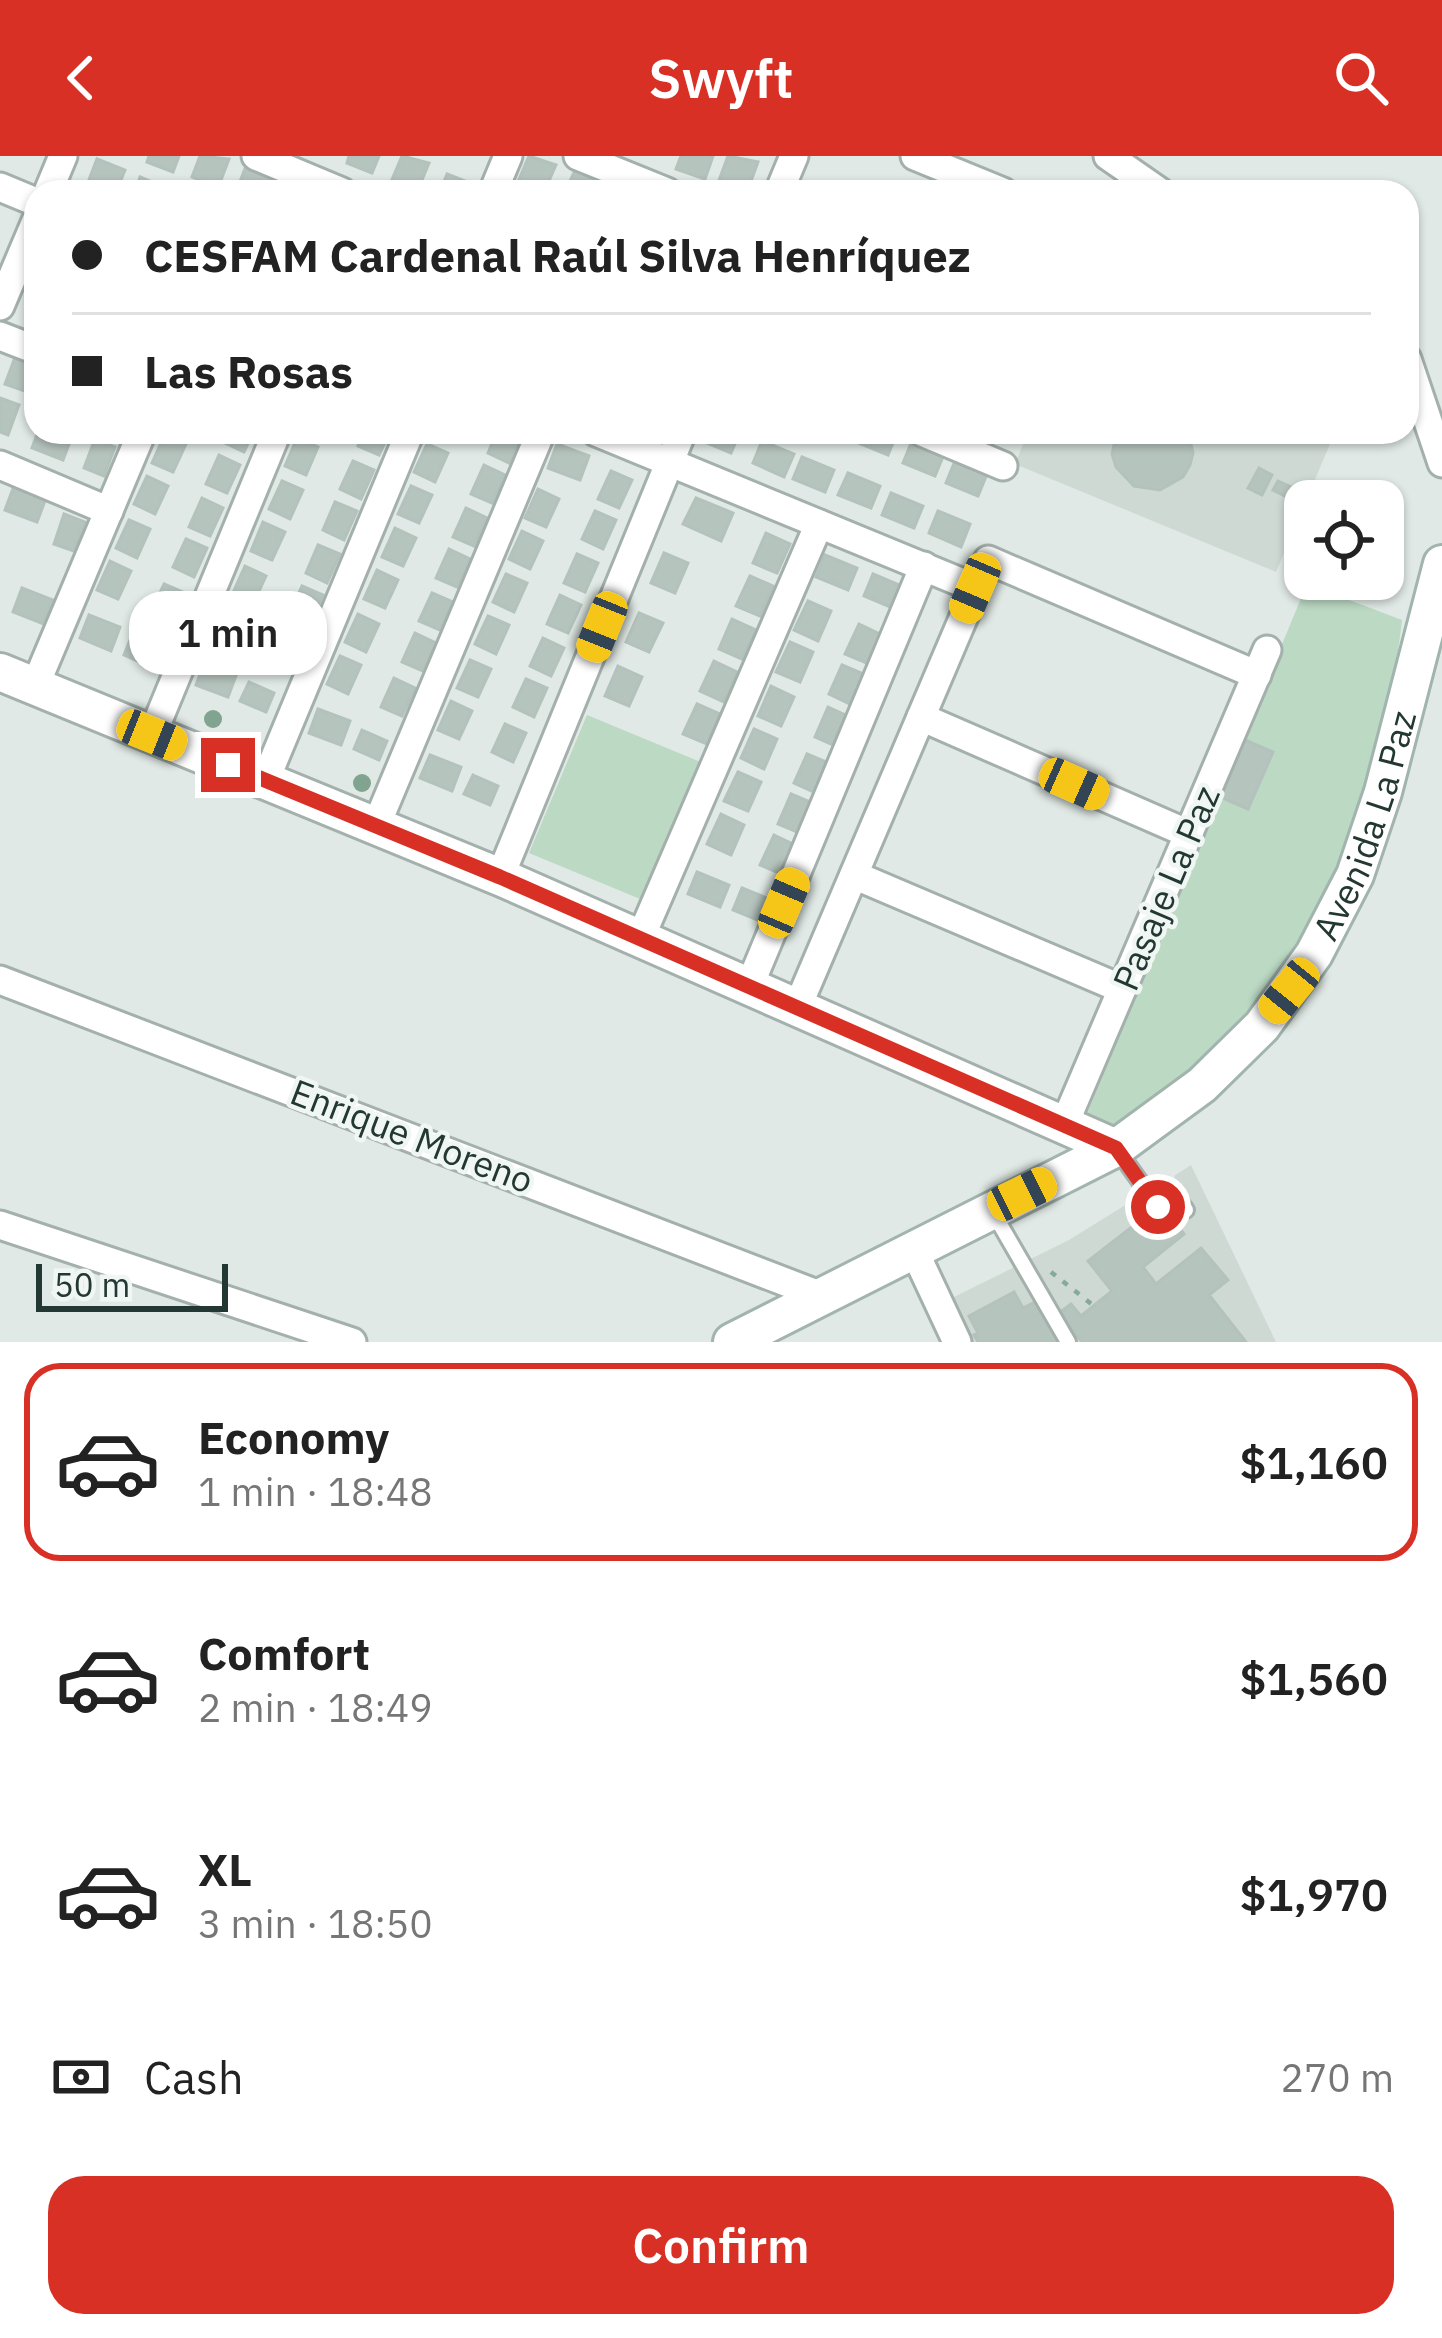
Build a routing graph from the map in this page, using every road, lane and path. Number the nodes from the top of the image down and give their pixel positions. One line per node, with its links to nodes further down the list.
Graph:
1 (256, 156): 5 (street)
2 (578, 156): 6 (street)
3 (915, 156): 7 (street)
4 (1108, 156): 8 (street)
5 (313, 180)
6 (637, 180)
7 (974, 180)
8 (1143, 180)
9 (24, 249): 10 (street)
10 (0, 306)
11 (1419, 395): 20 (street)
12 (137, 444): 23 (street)
13 (272, 444): 31 (street)
14 (405, 444): 32 (street)
15 (536, 444): 33 (street)
16 (625, 444): 19 (street)
17 (677, 444): 19 (street)
18 (951, 444): 22 (street)
19 (669, 462): 24 (street); 36 (street)
20 (1442, 463)
21 (0, 466): 23 (street)
22 (1003, 466)
23 (109, 511): 29 (street)
24 (819, 524): 26 (street); 37 (street)
25 (1442, 564): 43 (street, Avenida La Paz)
26 (924, 566): 27 (street); 39 (street)
27 (975, 588): 30 (street); 34 (street, Pasaje La Paz)
28 (0, 672): 29 (street)
29 (35, 686): 31 (street)
30 (921, 717): 34 (street); 35 (street)
31 (152, 735): 32 (street)
32 (265, 781): 33 (street)
33 (376, 826): 36 (street)
34 (1189, 834): 40 (street, Pasaje La Paz)
35 (854, 875): 40 (street); 41 (street)
36 (500, 877): 37 (street)
37 (640, 939): 39 (street)
38 (0, 980): 49 (street, Enrique Moreno)
39 (749, 987): 41 (street)
40 (1122, 989): 42 (street, Pasaje La Paz)
41 (797, 1007): 42 (street)
42 (1064, 1125): 43 (street)
43 (1116, 1148): 44 (street, Avenida La Paz); 45 (lane)
44 (991, 1210): 47 (street, Avenida La Paz); 48 (lane)
45 (1186, 1210)
46 (0, 1225): 52 (street)
47 (913, 1248): 49 (street, Avenida La Paz); 53 (street)
48 (1029, 1272): 50 (path); 54 (lane)
49 (822, 1296): 51 (street, Avenida La Paz)
50 (1094, 1306)
51 (744, 1339)
52 (352, 1342)
53 (957, 1342)
54 (1068, 1342)

